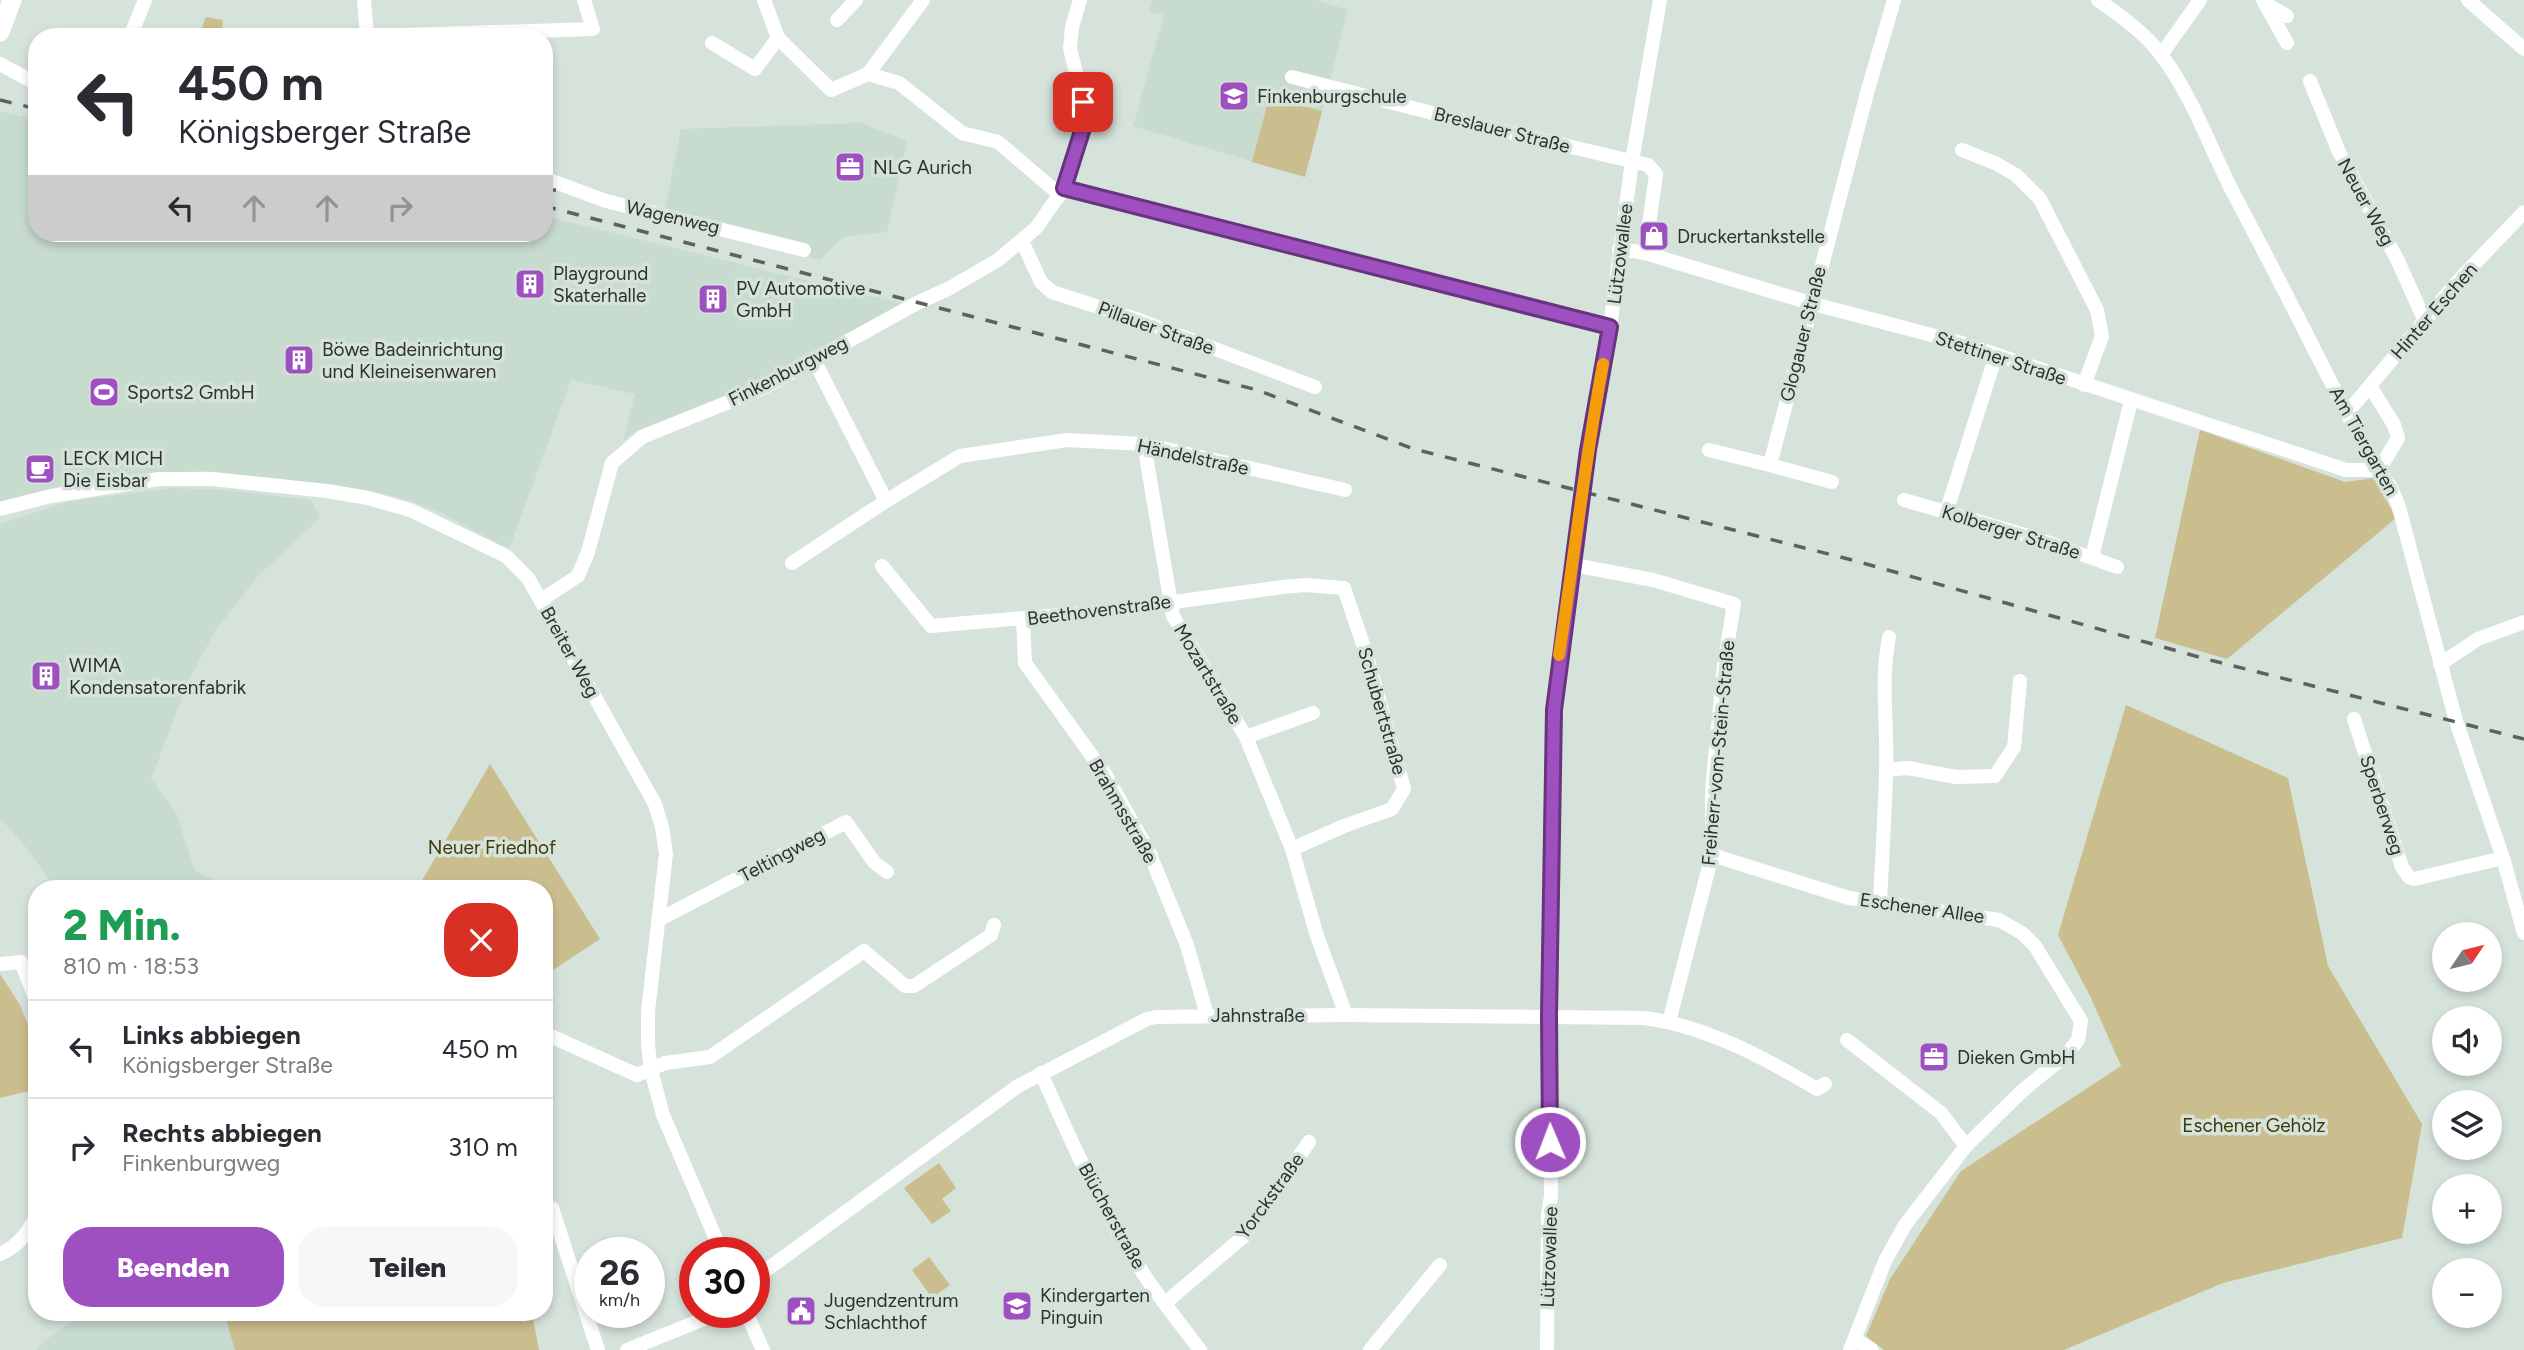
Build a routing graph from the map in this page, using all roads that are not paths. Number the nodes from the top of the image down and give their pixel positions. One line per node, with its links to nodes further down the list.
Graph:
1 (12, 0): 17 (street)
2 (145, 0): 18 (street)
3 (364, 0): 19 (street)
4 (584, 0): 20 (street)
5 (764, 0): 21 (street)
6 (856, 0): 16 (street)
7 (923, 0): 27 (street)
8 (1080, 0): 34 (street, Finkenburgweg)
9 (1660, 0): 32 (street, Lützowallee)
10 (1894, 0): 40 (street, Glogauer Straße)
11 (2098, 0): 25 (street, Am Tiergarten)
12 (2200, 0): 25 (street)
13 (2468, 0): 24 (street)
14 (2264, 2): 15 (street); 23 (street)
15 (2287, 16)
16 (837, 20)
17 (1, 25)
18 (134, 28)
19 (366, 28)
20 (553, 31)
21 (778, 38): 22 (street); 27 (street)
22 (712, 43)
23 (2287, 43)
24 (2524, 49)
25 (2161, 55): 49 (street, Am Tiergarten)
26 (0, 64): 29 (street)
27 (868, 74): 34 (street)
28 (1292, 77): 32 (street, Breslauer Straße)
29 (28, 79)
30 (2310, 81): 41 (street, Neuer Weg)
31 (1962, 149): 45 (street)
32 (1632, 161): 37 (street, Lützowallee); 39 (street, Lützowallee)
33 (553, 181): 38 (street, Wagenweg)
34 (1062, 191): 36 (street, Finkenburgweg); 42 (street)
35 (2524, 212): 41 (street, Hinter Eschen)
36 (1022, 241): 44 (street, Finkenburgweg); 47 (street, Pillauer Straße)
37 (1619, 249): 39 (street, Stettiner Straße); 42 (street, Lützowallee)
38 (804, 250)
39 (1645, 253): 40 (street, Stettiner Straße)
40 (1810, 303): 43 (street, Stettiner Straße); 52 (street, Glogauer Straße)
41 (2425, 321): 46 (street, Hinter Eschen)
42 (1610, 327): 62 (street, Lützowallee)
43 (1996, 355): 45 (street, Stettiner Straße); 59 (street)
44 (814, 360): 57 (street); 66 (street, Finkenburgweg)
45 (2084, 385): 48 (street, Stettiner Straße)
46 (2370, 386): 49 (street, Hinter Eschen); 53 (street)
47 (1315, 387)
48 (2131, 401): 53 (street, Stettiner Straße); 60 (street)
49 (2347, 413): 53 (street, Am Tiergarten)
50 (1144, 444): 55 (street, Händelstraße); 57 (street, Händelstraße); 67 (street, Mozartstraße)
51 (1709, 450): 52 (street)
52 (1770, 465): 54 (street)
53 (2379, 470): 71 (street, Am Tiergarten)
54 (1832, 482)
55 (1345, 490)
56 (1903, 500): 59 (street, Kolberger Straße)
57 (886, 501): 61 (street, Händelstraße)
58 (0, 509): 66 (street, Breiter Weg)
59 (1946, 513): 60 (street, Kolberger Straße)
60 (2092, 557): 64 (street, Kolberger Straße)
61 (792, 563)
62 (1574, 565): 78 (street, Freiherr-vom-Stein-Straße); 89 (street, Lützowallee)
63 (882, 566): 68 (street, Beethovenstraße)
64 (2117, 567)
65 (1344, 588): 67 (street, Beethovenstraße); 77 (street, Schubertstraße)
66 (541, 600): 82 (street, Breiter Weg)
67 (1170, 601): 68 (street, Beethovenstraße); 75 (street, Mozartstraße)
68 (1023, 619): 87 (street, Brahmsstraße)
69 (2524, 622): 71 (street)
70 (1889, 637): 76 (street)
71 (2440, 664): 79 (street, Am Tiergarten)
72 (2020, 681): 76 (street)
73 (1313, 713): 75 (street, Mozartstraße)
74 (2354, 719): 79 (street, Sperberweg)
75 (1246, 737): 77 (street, Mozartstraße)
76 (1886, 770): 81 (street)
77 (1292, 849): 88 (street, Mozartstraße)
78 (1712, 855): 81 (street, Eschener Allee); 90 (street, Freiherr-vom-Stein-Straße)
79 (2503, 858): 84 (street, Am Tiergarten)
80 (887, 872): 82 (street, Teltingweg)
81 (1880, 902): 97 (street, Eschener Allee)
82 (660, 919): 93 (street, Breiter Weg)
83 (994, 925): 93 (street)
84 (2523, 928)
85 (0, 964): 86 (street)
86 (28, 980)
87 (1207, 1015): 88 (street, Jahnstraße); 94 (street, Jahnstraße)
88 (1346, 1015): 89 (street, Jahnstraße)
89 (1549, 1016): 90 (street, Jahnstraße); 113 (street, Lützowallee)
90 (1669, 1021): 95 (street, Jahnstraße)
91 (553, 1036): 93 (street)
92 (1847, 1040): 97 (street)
93 (651, 1070): 100 (street, Breiter Weg)
94 (1041, 1073): 103 (street, Jahnstraße); 104 (street, Blücherstraße)
95 (1825, 1084)
96 (1309, 1142): 104 (street, Yorckstraße)
97 (1966, 1146): 107 (street, Eschener Allee)
98 (553, 1211): 108 (street)
99 (28, 1230): 101 (street)
100 (715, 1237)
101 (5, 1252)
102 (1440, 1265): 112 (street)
103 (770, 1267)
104 (1165, 1303): 111 (street, Blücherstraße)
105 (681, 1328): 109 (street)
106 (753, 1328): 110 (street)
107 (1853, 1344): 114 (street)
108 (598, 1350)
109 (627, 1350)
110 (763, 1350)
111 (1200, 1350)
112 (1370, 1350)
113 (1547, 1350)
114 (1872, 1350)

